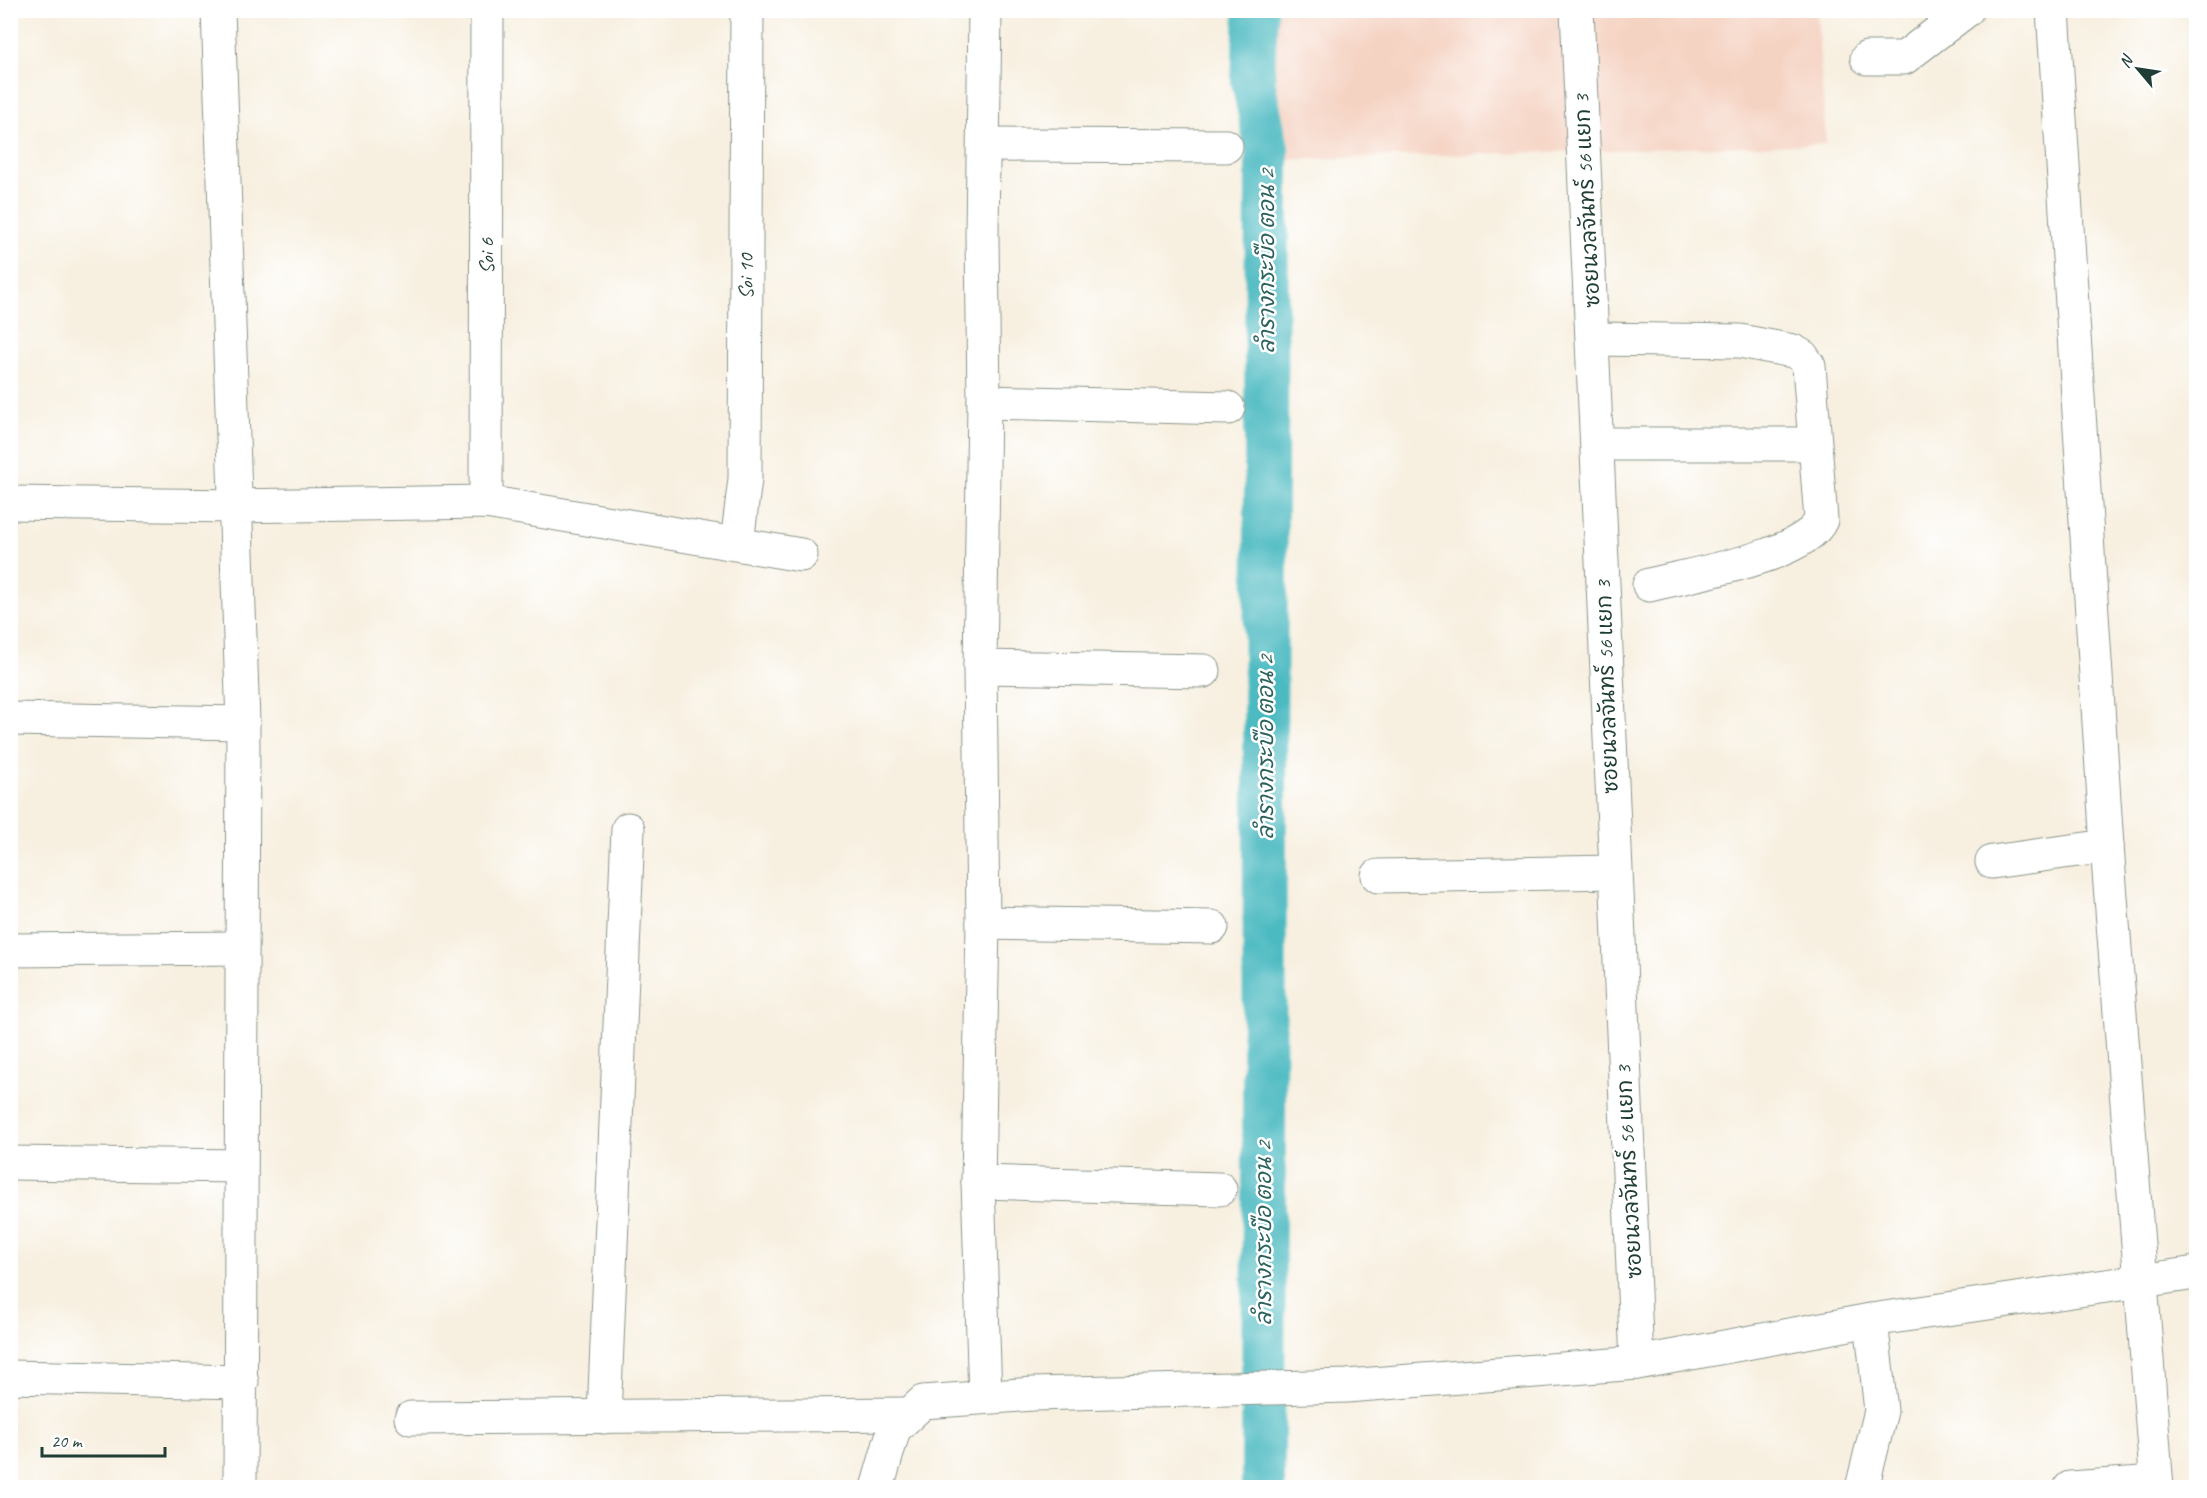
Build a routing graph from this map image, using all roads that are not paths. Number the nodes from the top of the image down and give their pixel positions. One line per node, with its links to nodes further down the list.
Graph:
1 (218, 10): 18 (street)
2 (487, 10): 16 (street, Soi 6)
3 (747, 10): 19 (street, Soi 10)
4 (985, 10): 9 (street)
5 (1577, 10): 11 (street, ซอยนวลจันทร์ 56 แยก 3)
6 (1967, 10): 8 (street)
7 (2053, 10): 27 (street)
8 (1867, 58)
9 (984, 145): 10 (street); 12 (street)
10 (1226, 146)
11 (1594, 339): 14 (street, ซอยนวลจันทร์ 56 แยก 3); 15 (street)
12 (984, 402): 13 (street); 22 (street)
13 (1228, 408)
14 (1597, 444): 15 (street); 29 (street, ซอยนวลจันทร์ 56 แยก 3)
15 (1814, 444): 21 (street)
16 (486, 502): 18 (street); 19 (street)
17 (10, 503): 18 (street)
18 (237, 506): 25 (street)
19 (737, 543): 20 (street)
20 (801, 555)
21 (1648, 585)
22 (980, 667): 23 (street); 31 (street)
23 (1204, 671)
24 (10, 719): 25 (street)
25 (243, 723): 33 (street)
26 (628, 829): 47 (street)
27 (2107, 846): 28 (street); 40 (street)
28 (1992, 862)
29 (1615, 872): 30 (street); 42 (street, ซอยนวลจันทร์ 56 แยก 3)
30 (1378, 876)
31 (983, 923): 32 (street); 37 (street)
32 (1212, 927)
33 (241, 948): 34 (street); 36 (street)
34 (10, 950)
35 (10, 1163): 36 (street)
36 (240, 1166): 44 (street)
37 (978, 1182): 38 (street); 45 (street)
38 (1220, 1189)
39 (2196, 1274): 40 (street)
40 (2142, 1283): 41 (street); 49 (street)
41 (1871, 1320): 42 (street); 52 (street)
42 (1637, 1363): 45 (street)
43 (10, 1377): 44 (street)
44 (242, 1382): 51 (street)
45 (985, 1397): 46 (street)
46 (909, 1414): 47 (street); 50 (street)
47 (604, 1417): 48 (street)
48 (411, 1418)
49 (2156, 1485): 53 (street)
50 (877, 1486)
51 (240, 1488)
52 (1862, 1488)
53 (2070, 1488)

